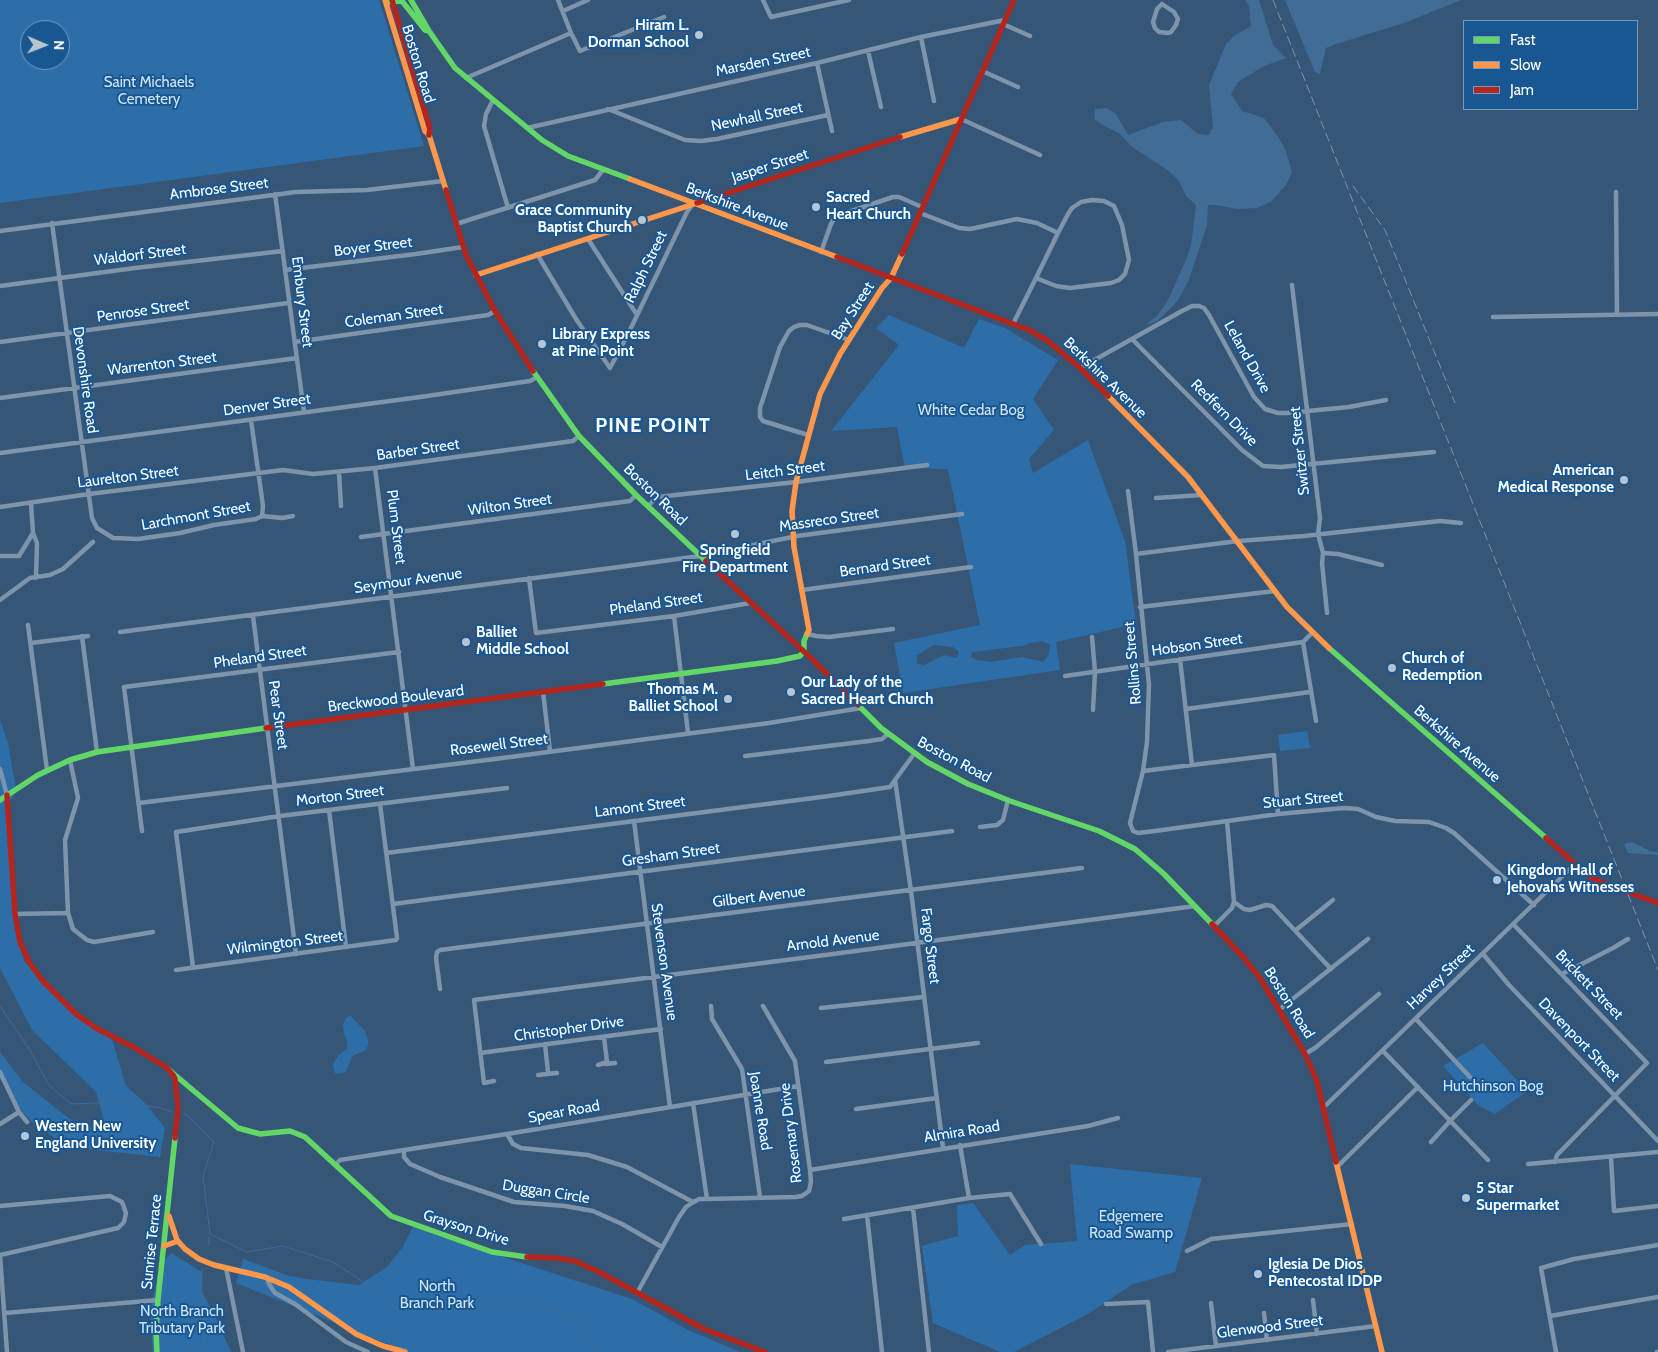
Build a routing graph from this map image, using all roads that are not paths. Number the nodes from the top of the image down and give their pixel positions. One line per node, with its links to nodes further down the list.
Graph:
1 (411, 0): 12 (main road, Berkshire Avenue)
2 (558, 0): 9 (street)
3 (588, 0): 9 (street)
4 (763, 0): 5 (street)
5 (849, 0)
6 (1014, 0): 11 (main road, Bay Street)
7 (389, 1): 12 (main road, Berkshire Avenue); 31 (main road, Boston Road)
8 (1162, 2): 8 (street)
9 (563, 11): 13 (street)
10 (664, 17): 13 (street)
11 (1004, 22): 14 (street); 15 (street, Marsden Street); 18 (main road, Bay Street)
12 (429, 31): 19 (main road, Berkshire Avenue)
13 (571, 33): 19 (street)
14 (1030, 36)
15 (921, 38): 16 (street, Marsden Street); 22 (street)
16 (868, 51): 17 (street, Marsden Street); 23 (street)
17 (816, 63): 24 (street, Marsden Street); 25 (street)
18 (982, 70): 20 (street); 26 (main road, Bay Street)
19 (466, 78): 21 (main road, Berkshire Avenue)
20 (1018, 87)
21 (492, 100): 27 (main road, Berkshire Avenue); 36 (street)
22 (934, 101)
23 (881, 107)
24 (607, 109): 25 (street, Newhall Street); 27 (street, Marsden Street)
25 (828, 115): 28 (street)
26 (961, 119): 29 (street); 34 (main road, Jasper Street); 35 (main road, Bay Street)
27 (527, 128): 30 (main road, Berkshire Avenue)
28 (832, 131)
29 (1040, 154)
30 (603, 170): 34 (main road, Berkshire Avenue); 36 (street)
31 (443, 182): 33 (street, Ambrose Street); 39 (main road, Boston Road)
32 (1616, 192): 56 (street)
33 (275, 194): 38 (street, Ambrose Street); 44 (street, Embury Street)
34 (693, 204): 42 (main road, Jasper Street); 45 (main road, Berkshire Avenue); 58 (street, Ralph Street)
35 (922, 206): 37 (main road, Bay Street); 45 (street)
36 (508, 208): 39 (street)
37 (920, 213): 41 (street); 50 (main road, Bay Street)
38 (52, 223): 40 (street, Ambrose Street); 49 (street, Devonshire Road)
39 (456, 224): 43 (main road, Boston Road)
40 (0, 230)
41 (1058, 234): 51 (street); 51 (street)
42 (588, 239): 46 (main road, Jasper Street); 58 (street)
43 (463, 247): 47 (street, Boyer Street); 48 (main road, Boston Road)
44 (283, 251): 47 (street, Embury Street); 49 (street, Waldorf Street)
45 (821, 252): 50 (main road, Berkshire Avenue)
46 (537, 254): 48 (main road, Jasper Street); 58 (street, Ralph Street)
47 (286, 270): 54 (street, Embury Street)
48 (476, 274): 55 (main road, Boston Road)
49 (60, 278): 53 (street, Waldorf Street); 61 (street, Devonshire Road)
50 (891, 278): 60 (main road, Berkshire Avenue); 63 (main road, Bay Street)
51 (1036, 278): 60 (street)
52 (1292, 285): 73 (street, Switzer Street)
53 (0, 286)
54 (288, 303): 61 (street, Penrose Street); 65 (street, Embury Street)
55 (495, 311): 65 (street, Coleman Street); 68 (main road, Boston Road)
56 (1617, 314): 57 (street); 59 (street)
57 (1658, 314)
58 (637, 315)
59 (1493, 317)
60 (1013, 324): 67 (main road, Berkshire Avenue)
61 (66, 334): 64 (street, Penrose Street); 69 (street, Devonshire Road)
62 (1132, 339): 67 (street); 73 (street, Leland Drive); 80 (street, Redfern Drive)
63 (849, 340): 76 (main road, Bay Street); 76 (street)
64 (0, 342)
65 (294, 342): 66 (street, Embury Street)
66 (297, 358): 69 (street, Warrenton Street); 72 (street, Embury Street)
67 (1080, 368): 89 (main road, Berkshire Avenue)
68 (537, 377): 72 (street, Denver Street); 75 (main road, Boston Road)
69 (73, 388): 70 (street, Warrenton Street); 77 (street, Devonshire Road)
70 (0, 398)
71 (1386, 400): 73 (street, Leland Drive)
72 (304, 412): 74 (street, Denver Street)
73 (1309, 412): 80 (street, Switzer Street)
74 (251, 420): 77 (street, Denver Street); 83 (street)
75 (579, 436): 82 (street, Barber Street); 88 (main road, Boston Road)
76 (808, 436): 85 (main road, Bay Street)
77 (81, 441): 79 (street, Denver Street); 87 (street, Devonshire Road)
78 (1434, 452): 80 (street, Redfern Drive)
79 (0, 453)
80 (1314, 464): 102 (street, Switzer Street)
81 (927, 465): 85 (street, Leitch Street)
82 (376, 468): 84 (street, Barber Street); 101 (street, Plum Street)
83 (258, 472): 84 (street, Barber Street); 87 (street, Laurelton Street); 96 (street)
84 (339, 472): 92 (street)
85 (796, 482): 93 (street, Leitch Street); 103 (main road, Bay Street)
86 (1128, 491): 108 (street, Rollins Street)
87 (89, 494): 91 (street, Laurelton Street); 100 (street, Devonshire Road)
88 (636, 495): 93 (main road, Boston Road); 101 (street, Wilton Street)
89 (1202, 495): 90 (street); 106 (main road, Berkshire Avenue)
90 (1156, 498)
91 (31, 503): 94 (street, Laurelton Street); 99 (street)
92 (341, 506)
93 (648, 506): 110 (main road, Boston Road)
94 (0, 507)
95 (962, 514): 103 (street, Massreco Street)
96 (262, 516): 97 (street, Larchmont Street); 100 (street, Larchmont Street)
97 (293, 516)
98 (1461, 523): 102 (street)
99 (33, 533): 109 (street); 113 (street)
100 (105, 534)
101 (384, 534): 104 (street, Wilton Street); 117 (street, Plum Street)
102 (1318, 534): 106 (street); 107 (street, Switzer Street)
103 (793, 536): 110 (street, Massreco Street); 115 (main road, Bay Street)
104 (361, 537)
105 (93, 542): 113 (street)
106 (1238, 542): 108 (street); 116 (main road, Berkshire Avenue)
107 (1322, 553): 111 (street); 121 (street, Switzer Street)
108 (1136, 554): 120 (street, Rollins Street)
109 (0, 556)
110 (700, 556): 114 (street, Seymour Avenue); 119 (main road, Boston Road)
111 (1382, 565)
112 (972, 567): 115 (street, Bernard Street)
113 (36, 578): 118 (street)
114 (529, 578): 117 (street, Seymour Avenue); 123 (street, Pheland Street)
115 (802, 590): 127 (main road, Bay Street)
116 (1276, 591): 120 (street); 128 (main road, Berkshire Avenue)
117 (392, 596): 122 (street, Seymour Avenue); 132 (street, Plum Street)
118 (0, 600)
119 (750, 603): 123 (street, Pheland Street); 133 (main road, Boston Road)
120 (1140, 607): 135 (street, Rollins Street)
121 (1327, 613)
122 (252, 616): 126 (street, Seymour Avenue); 136 (street, Pear Street)
123 (674, 616): 138 (street)
124 (28, 625): 131 (street)
125 (893, 630): 127 (street)
126 (120, 632)
127 (808, 634): 133 (main road, Bay Street)
128 (1312, 634): 130 (street); 180 (main road, Berkshire Avenue)
129 (1092, 638): 137 (street)
130 (1303, 642): 134 (street, Hobson Street); 141 (street)
131 (30, 643): 152 (street); 159 (street)
132 (399, 652): 136 (street, Pheland Street); 144 (street, Plum Street)
133 (804, 652): 138 (main road, Breckwood Boulevard); 142 (main road, Boston Road)
134 (1180, 659): 135 (street, Hobson Street); 143 (street)
135 (1147, 665): 137 (street, Hobson Street); 160 (street, Rollins Street)
136 (259, 669): 147 (street, Pear Street); 150 (street, Pheland Street)
137 (1095, 672): 139 (street, Hobson Street); 145 (street)
138 (681, 674): 140 (main road, Breckwood Boulevard); 148 (street)
139 (1065, 676)
140 (543, 692): 144 (main road, Breckwood Boulevard); 151 (street)
141 (1310, 692): 143 (street); 146 (street)
142 (861, 708): 148 (street, Rosewell Street); 149 (main road, Boston Road)
143 (1186, 709): 156 (street)
144 (406, 710): 147 (main road, Breckwood Boulevard); 158 (street, Plum Street)
145 (1093, 710)
146 (1316, 721)
147 (267, 728): 150 (main road, Breckwood Boulevard); 162 (street, Pear Street)
148 (688, 733): 151 (street, Rosewell Street)
149 (888, 734): 153 (main road, Boston Road); 154 (street)
150 (131, 746): 152 (main road, Breckwood Boulevard); 167 (street)
151 (550, 751): 158 (street, Rosewell Street)
152 (97, 752): 155 (main road, Breckwood Boulevard)
153 (914, 754): 161 (street); 166 (main road, Boston Road)
154 (745, 756)
155 (70, 760): 159 (main road, Breckwood Boulevard); 190 (street)
156 (1192, 765): 160 (street); 170 (street)
157 (0, 769): 164 (street)
158 (413, 769): 162 (street, Rosewell Street)
159 (47, 770): 164 (main road, Breckwood Boulevard)
160 (1143, 771): 177 (street, Rollins Street)
161 (895, 780): 172 (street, Lamont Street); 178 (street, Fargo Street)
162 (276, 787): 167 (street, Rosewell Street); 171 (street, Pear Street)
163 (507, 788): 168 (street, Morton Street)
164 (7, 795): 165 (main road, Breckwood Boulevard); 191 (main road, Grayson Drive)
165 (0, 800)
166 (1008, 800): 174 (street); 189 (main road, Boston Road)
167 (139, 803): 175 (street)
168 (380, 804): 169 (street, Morton Street); 179 (street)
169 (329, 810): 171 (street, Morton Street); 200 (street)
170 (1278, 814): 173 (street, Stuart Street); 188 (street, Stuart Street)
171 (279, 816): 201 (street, Pear Street); 203 (street, Morton Street)
172 (634, 821): 179 (street, Lamont Street); 182 (street, Stevenson Avenue)
173 (1227, 821): 177 (street, Stuart Street); 185 (street)
174 (980, 828)
175 (142, 831)
176 (952, 831): 178 (street, Gresham Street)
177 (1133, 831)
178 (904, 837): 182 (street, Gresham Street); 183 (street, Fargo Street)
179 (386, 853): 187 (street)
180 (1574, 864): 186 (main road, Berkshire Avenue); 188 (street, Harvey Street)
181 (1082, 868): 183 (street, Gilbert Avenue)
182 (640, 872): 187 (street, Gresham Street); 192 (street, Stevenson Avenue)
183 (911, 891): 192 (street, Gilbert Avenue); 199 (street, Fargo Street)
184 (1334, 900): 195 (street)
185 (1234, 902): 194 (street); 195 (street)
186 (1658, 902)
187 (393, 904): 200 (street, Wilmington Street)
188 (1534, 905): 193 (street, Harvey Street)
189 (1195, 906): 194 (main road, Boston Road); 199 (street, Arnold Avenue)
190 (68, 913): 191 (street); 196 (street)
191 (15, 914): 228 (main road, Grayson Drive)
192 (647, 923): 207 (street, Stevenson Avenue); 208 (street, Gilbert Avenue)
193 (1514, 925): 202 (street, Harvey Street); 206 (street, Brickett Street)
194 (1214, 926): 214 (main road, Boston Road)
195 (1296, 930): 204 (street)
196 (154, 932)
197 (1368, 939): 204 (street)
198 (1628, 939): 206 (street)
199 (918, 943): 207 (street, Arnold Avenue); 210 (street, Fargo Street)
200 (346, 947): 201 (street, Wilmington Street)
201 (296, 954): 203 (street, Wilmington Street)
202 (1483, 954): 215 (street, Harvey Street); 239 (street, Davenport Street)
203 (193, 967): 205 (street, Wilmington Street)
204 (1331, 969): 214 (street)
205 (176, 970)
206 (1562, 974): 239 (street, Brickett Street)
207 (654, 976): 216 (street, Stevenson Avenue); 222 (street, Arnold Avenue)
208 (440, 990)
209 (1379, 994): 223 (street)
210 (924, 997): 213 (street); 220 (street, Fargo Street)
211 (711, 1006): 238 (street, Joanne Road)
212 (762, 1006): 236 (street, Rosemary Drive)
213 (821, 1008)
214 (1280, 1010): 223 (main road, Boston Road)
215 (1416, 1019): 221 (street, Harvey Street); 233 (street)
216 (661, 1029): 217 (street, Christopher Drive); 244 (street, Stevenson Avenue)
217 (604, 1036): 219 (street, Christopher Drive); 226 (street)
218 (978, 1043): 220 (street)
219 (545, 1044): 222 (street, Christopher Drive); 231 (street)
220 (930, 1049): 225 (street); 240 (street, Fargo Street)
221 (1382, 1051): 237 (street); 245 (street, Harvey Street)
222 (480, 1053): 234 (street)
223 (1305, 1054): 245 (main road, Boston Road)
224 (615, 1062): 226 (street)
225 (826, 1062)
226 (606, 1064): 227 (street)
227 (598, 1065)
228 (169, 1070): 235 (main road, Grayson Drive); 243 (main road)
229 (0, 1072): 247 (street)
230 (557, 1073): 231 (street)
231 (547, 1074): 232 (street)
232 (538, 1075)
233 (1470, 1077)
234 (494, 1081)
235 (188, 1086): 243 (main road); 263 (main road, Grayson Drive)
236 (798, 1086): 238 (street, Spear Road); 265 (street, Rosemary Drive)
237 (1418, 1087): 249 (street); 264 (street)
238 (746, 1095): 242 (street, Spear Road); 266 (street, Joanne Road)
239 (1615, 1096): 253 (street, Davenport Street); 261 (street)
240 (937, 1098): 246 (street); 256 (street, Fargo Street)
241 (1471, 1100): 249 (street)
242 (693, 1103): 244 (street, Spear Road); 267 (street)
243 (178, 1107): 272 (main road, Sunrise Terrace)
244 (670, 1107): 252 (street, Spear Road)
245 (1324, 1107): 264 (main road, Boston Road)
246 (856, 1109)
247 (19, 1112): 250 (street); 251 (street)
248 (1118, 1118): 255 (street, Almira Road)
249 (1450, 1120): 254 (street); 260 (street)
250 (27, 1122)
251 (0, 1124)
252 (507, 1134): 257 (street, Spear Road); 269 (street)
253 (1658, 1141)
254 (1431, 1142)
255 (960, 1146): 256 (street, Almira Road); 268 (street)
256 (943, 1148): 265 (street, Almira Road)
257 (404, 1150): 263 (street, Spear Road); 281 (street, Duggan Circle)
258 (1658, 1152): 259 (street)
259 (1611, 1156): 261 (street); 271 (street)
260 (1488, 1160)
261 (1555, 1162): 262 (street)
262 (1528, 1164)
263 (335, 1165): 286 (main road, Grayson Drive)
264 (1338, 1166): 276 (main road, Boston Road)
265 (810, 1170): 266 (street, Rosemary Drive)
266 (760, 1197): 267 (street, Rosemary Drive)
267 (707, 1198): 269 (street, Rosemary Drive)
268 (969, 1198): 273 (street); 278 (street)
269 (693, 1202): 281 (street)
270 (0, 1206): 283 (street)
271 (1658, 1206)
272 (168, 1207): 277 (main road); 280 (main road, Sunrise Terrace)
273 (913, 1208): 274 (street); 306 (street)
274 (866, 1215): 275 (street); 305 (street)
275 (844, 1219)
276 (1352, 1224): 282 (street); 295 (main road, Boston Road)
277 (178, 1241): 280 (main road); 284 (main road)
278 (1041, 1244)
279 (1658, 1244): 294 (street)
280 (164, 1246): 288 (main road, Sunrise Terrace)
281 (662, 1247): 286 (street)
282 (1187, 1251)
283 (0, 1255): 292 (street)
284 (226, 1268): 285 (main road); 301 (street)
285 (267, 1278): 302 (street); 303 (main road)
286 (636, 1293): 304 (main road, Grayson Drive)
287 (1658, 1297): 294 (street)
288 (158, 1300): 292 (street); 300 (main road, Sunrise Terrace)
289 (1313, 1300): 296 (street)
290 (1106, 1304): 307 (street)
291 (1211, 1304): 298 (street)
292 (5, 1313): 299 (street)
293 (1264, 1313): 297 (street)
294 (1550, 1316): 310 (street)
295 (1376, 1326): 296 (street, Glenwood Street); 309 (main road, Boston Road)
296 (1317, 1334): 297 (street, Glenwood Street)
297 (1267, 1340): 298 (street, Glenwood Street)
298 (1216, 1346): 308 (street, Glenwood Street)
299 (7, 1352)
300 (157, 1352)
301 (244, 1352)
302 (368, 1352)
303 (405, 1352)
304 (765, 1352)
305 (882, 1352)
306 (929, 1352)
307 (1153, 1352)
308 (1168, 1352)
309 (1382, 1352)
310 (1556, 1352)

